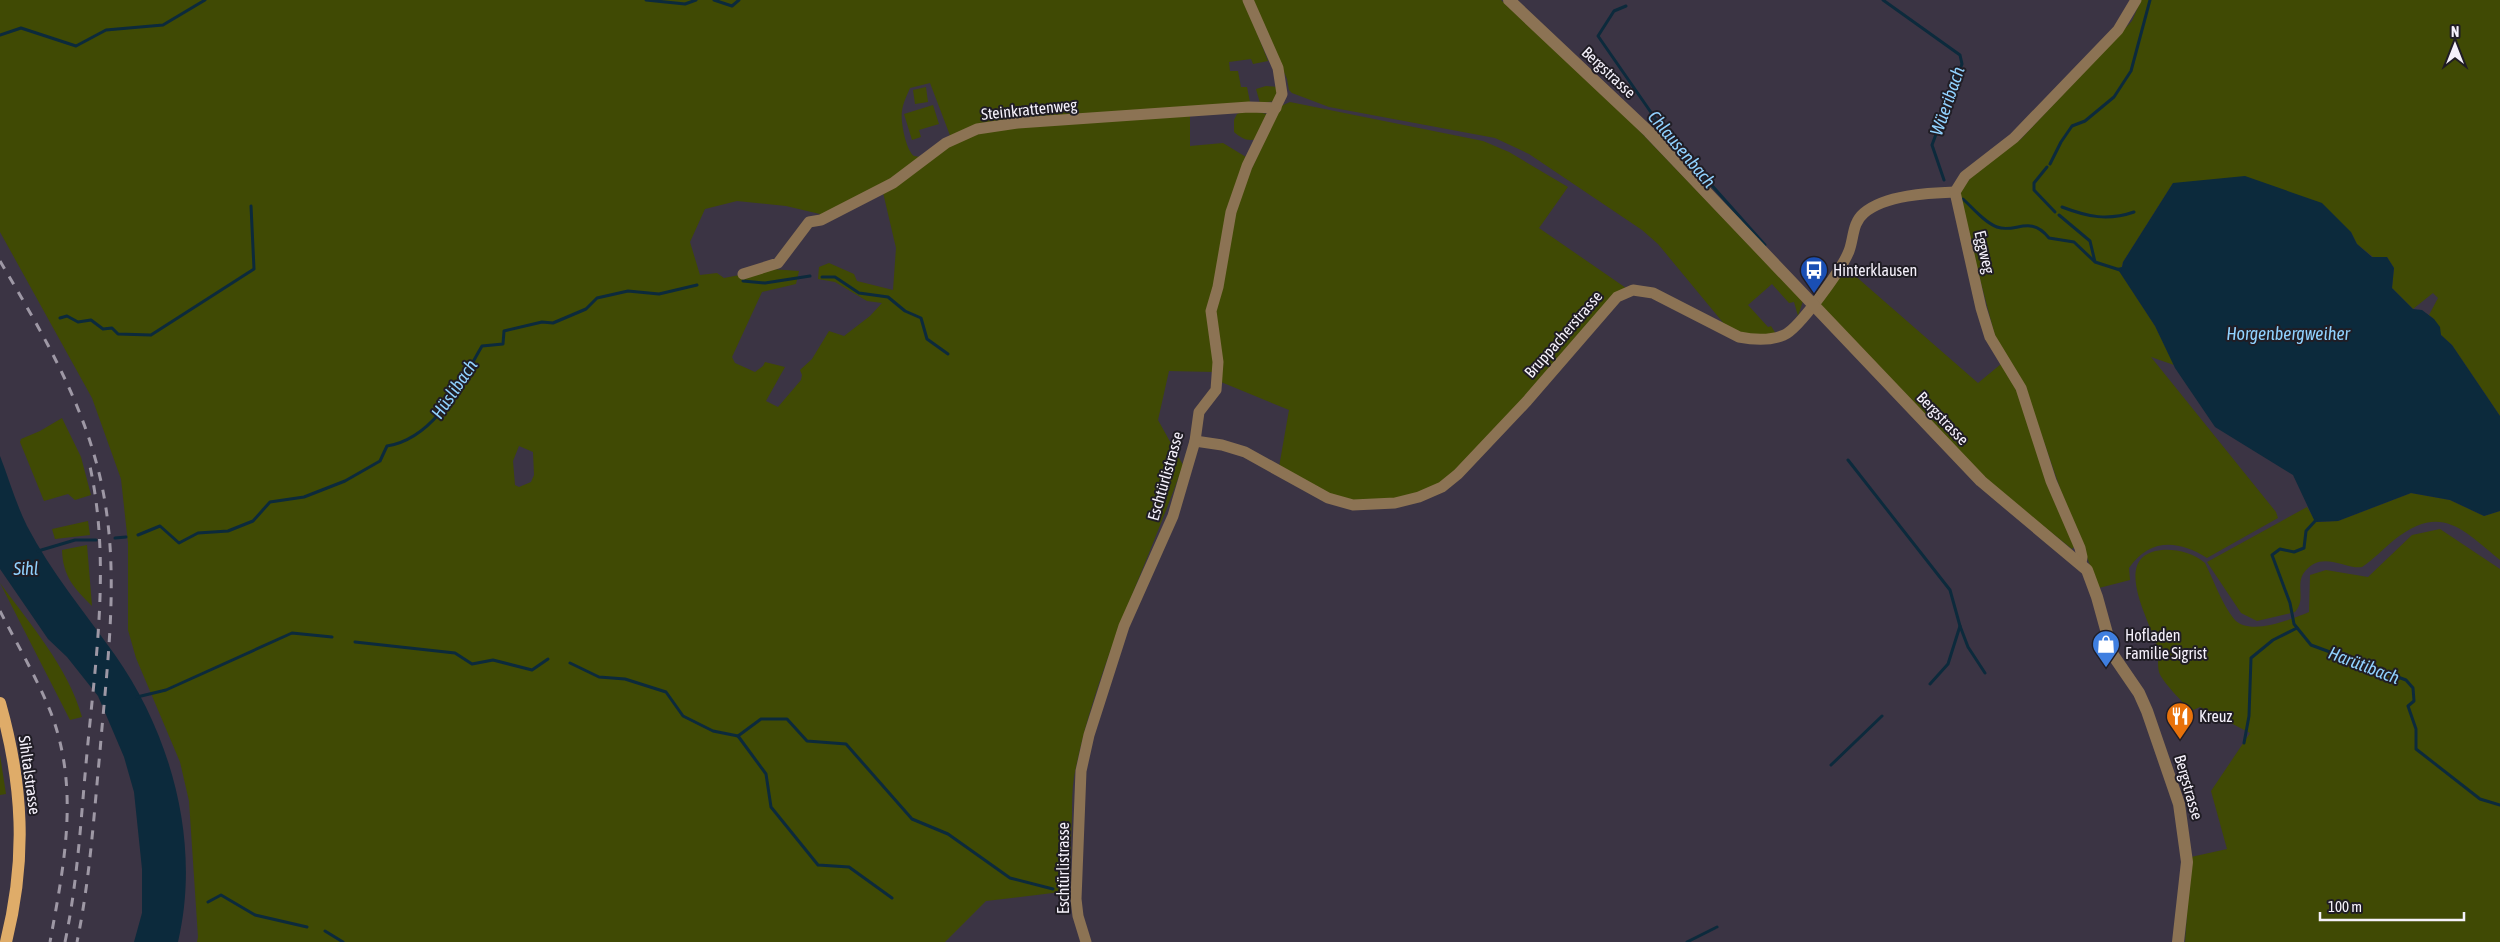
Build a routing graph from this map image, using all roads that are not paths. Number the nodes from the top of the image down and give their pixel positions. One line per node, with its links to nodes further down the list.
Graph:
1 (1248, 0): 4 (street, Eschtürlistrasse)
2 (1509, 0): 7 (street, Bergstrasse)
3 (2136, 0): 5 (street)
4 (1276, 108): 6 (street, Steinkrattenweg); 8 (street, Eschtürlistrasse)
5 (1955, 192): 7 (street, Bruppacherstrasse); 9 (street, Eggweg)
6 (743, 274)
7 (1813, 304): 8 (street, Bruppacherstrasse); 9 (street, Bergstrasse)
8 (1195, 442): 12 (street, Eschtürlistrasse)
9 (2081, 563): 13 (street, Bergstrasse)
10 (0, 703): 11 (main road, Sihltalstrasse)
11 (6, 942)
12 (1086, 942)
13 (2178, 942)

